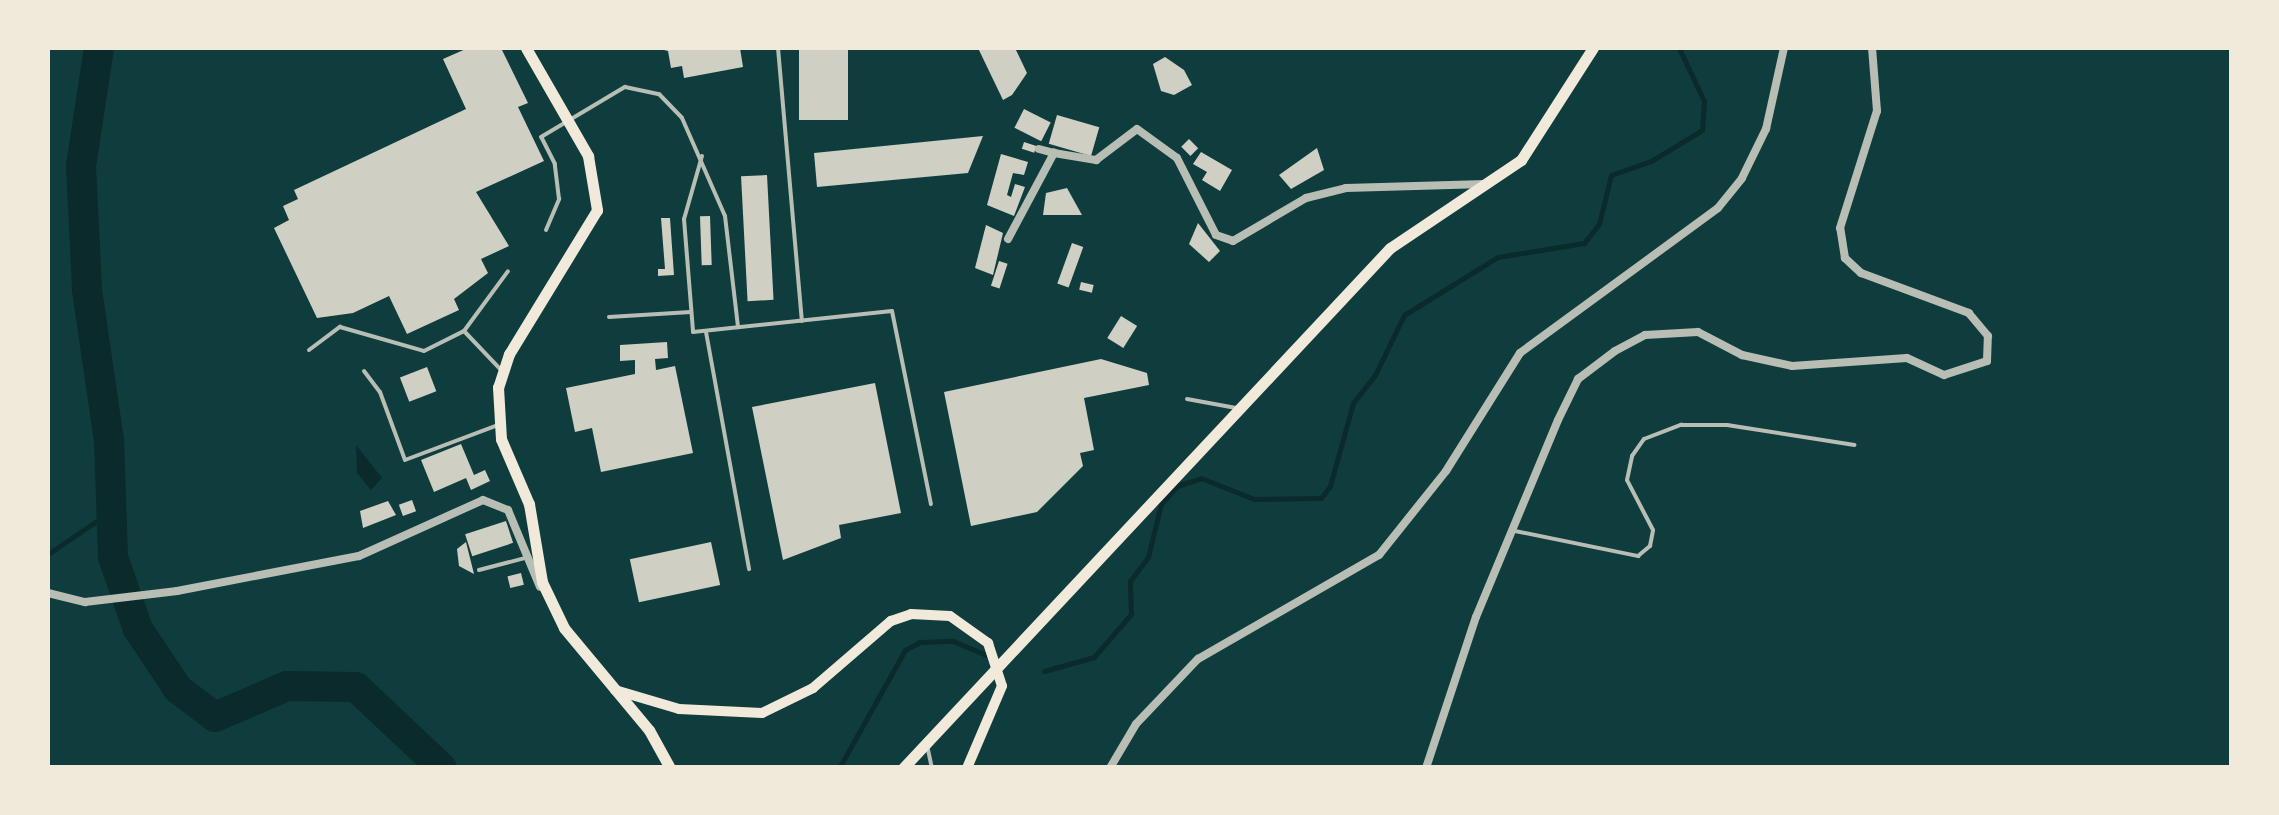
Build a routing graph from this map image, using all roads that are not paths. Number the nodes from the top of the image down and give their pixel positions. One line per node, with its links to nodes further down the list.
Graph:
1 (526, 48): 6 (main road)
2 (778, 48): 16 (lane)
3 (1593, 48): 10 (main road)
4 (1784, 48): 41 (street)
5 (1872, 48): 28 (street)
6 (566, 119): 9 (lane); 11 (lane); 22 (main road)
7 (1039, 149): 8 (street)
8 (1054, 154): 10 (street); 12 (street)
9 (702, 156): 14 (lane); 17 (lane)
10 (1490, 184): 24 (main road)
11 (546, 230)
12 (1008, 240)
13 (508, 272): 18 (lane)
14 (691, 312): 15 (lane); 19 (lane)
15 (609, 317)
16 (802, 321): 17 (lane); 27 (lane)
17 (738, 328): 19 (lane)
18 (464, 331): 20 (lane); 22 (lane)
19 (706, 331): 30 (lane)
20 (310, 350)
21 (364, 371): 25 (lane)
22 (502, 371): 25 (main road)
23 (1187, 399): 24 (lane)
24 (1236, 408): 34 (main road)
25 (498, 425): 33 (main road)
26 (1854, 445): 28 (lane)
27 (931, 504)
28 (1515, 531): 42 (street)
29 (525, 558): 31 (lane); 32 (street); 33 (street)
30 (749, 569)
31 (479, 570)
32 (48, 593)
33 (548, 598): 35 (main road)
34 (998, 666): 35 (main road); 36 (main road); 40 (main road)
35 (610, 689): 37 (main road)
36 (926, 741): 38 (main road); 39 (lane)
37 (670, 768)
38 (903, 768)
39 (932, 768)
40 (967, 768)
41 (1110, 768)
42 (1426, 768)

